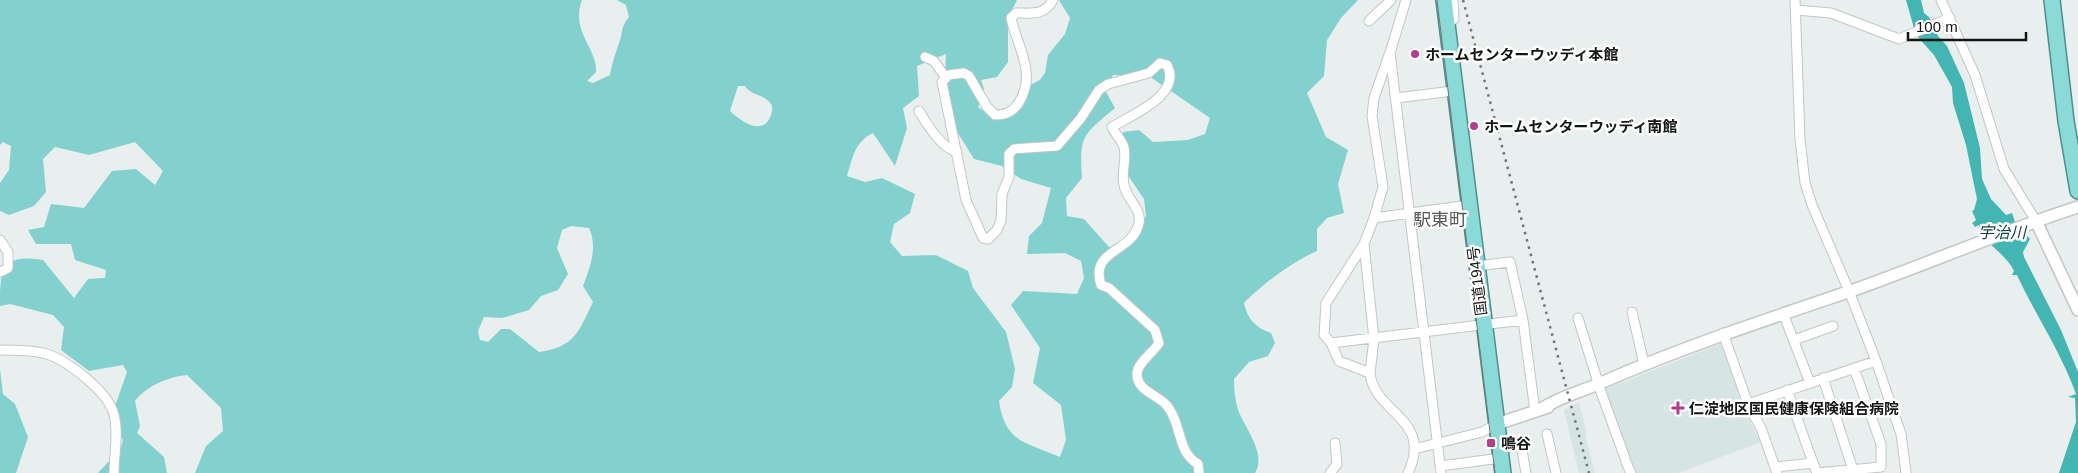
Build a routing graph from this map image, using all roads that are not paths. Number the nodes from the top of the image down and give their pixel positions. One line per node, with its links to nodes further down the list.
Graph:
1 (1053, 0): 15 (street)
2 (1391, 0): 11 (street)
3 (1406, 0): 13 (street)
4 (1444, 0): 12 (highway, 国道194号)
5 (1453, 0): 12 (street)
6 (1796, 0): 9 (street)
7 (1940, 0): 10 (street)
8 (2052, 0): 20 (highway)
9 (1796, 10): 10 (street); 30 (street)
10 (1948, 19): 25 (street)
11 (1369, 21)
12 (1446, 26): 16 (highway, 国道194号)
13 (1390, 53): 17 (street); 24 (street)
14 (925, 57): 15 (street)
15 (946, 78): 19 (street)
16 (1453, 91): 17 (street); 21 (highway, 国道194号)
17 (1396, 98): 23 (street)
18 (919, 111): 19 (street)
19 (957, 152): 60 (street)
20 (2077, 188)
21 (1468, 205): 23 (street); 28 (highway, 国道194号)
22 (2078, 207): 25 (street)
23 (1409, 213): 24 (street); 38 (street)
24 (1374, 218): 27 (street)
25 (2036, 221): 30 (street); 31 (street)
26 (0, 240): 29 (street)
27 (1364, 244): 40 (street); 42 (street)
28 (1476, 266): 35 (street); 36 (highway, 国道194号)
29 (0, 272)
30 (1850, 291): 33 (street); 44 (street)
31 (2078, 310)
32 (1632, 312): 45 (street)
33 (1783, 313): 39 (street); 41 (street)
34 (1578, 318): 50 (street)
35 (1523, 320): 36 (street); 53 (street)
36 (1483, 325): 38 (street); 54 (highway, 国道194号)
37 (1833, 326): 41 (street)
38 (1423, 332): 40 (street); 56 (street)
39 (1723, 333): 45 (street); 52 (street)
40 (1374, 338): 42 (street); 47 (street)
41 (1794, 340): 49 (street)
42 (1331, 343): 47 (street)
43 (0, 350): 66 (street)
44 (1876, 361): 46 (street); 74 (street)
45 (1644, 364): 50 (street)
46 (1854, 368): 48 (street); 65 (street)
47 (1370, 374): 59 (street)
48 (1823, 378): 49 (street); 65 (street)
49 (1810, 383): 51 (street)
50 (1598, 384): 53 (street); 73 (street)
51 (1787, 390): 52 (street); 61 (street)
52 (1748, 404): 64 (street)
53 (1538, 410): 54 (street)
54 (1497, 424): 56 (street); 62 (highway, 国道194号)
55 (1547, 434): 72 (street)
56 (1438, 442): 59 (street); 63 (street)
57 (1335, 443): 69 (street)
58 (1520, 445): 71 (street)
59 (1414, 449): 70 (street)
60 (1189, 460): 67 (street); 68 (street)
61 (1813, 463): 64 (street); 65 (street)
62 (1502, 466): 63 (street)
63 (1441, 469)
64 (1776, 470)
65 (1858, 470)
66 (114, 473)
67 (1193, 473)
68 (1199, 473)
69 (1330, 473)
70 (1408, 473)
71 (1526, 473)
72 (1556, 473)
73 (1631, 473)
74 (1906, 473)

